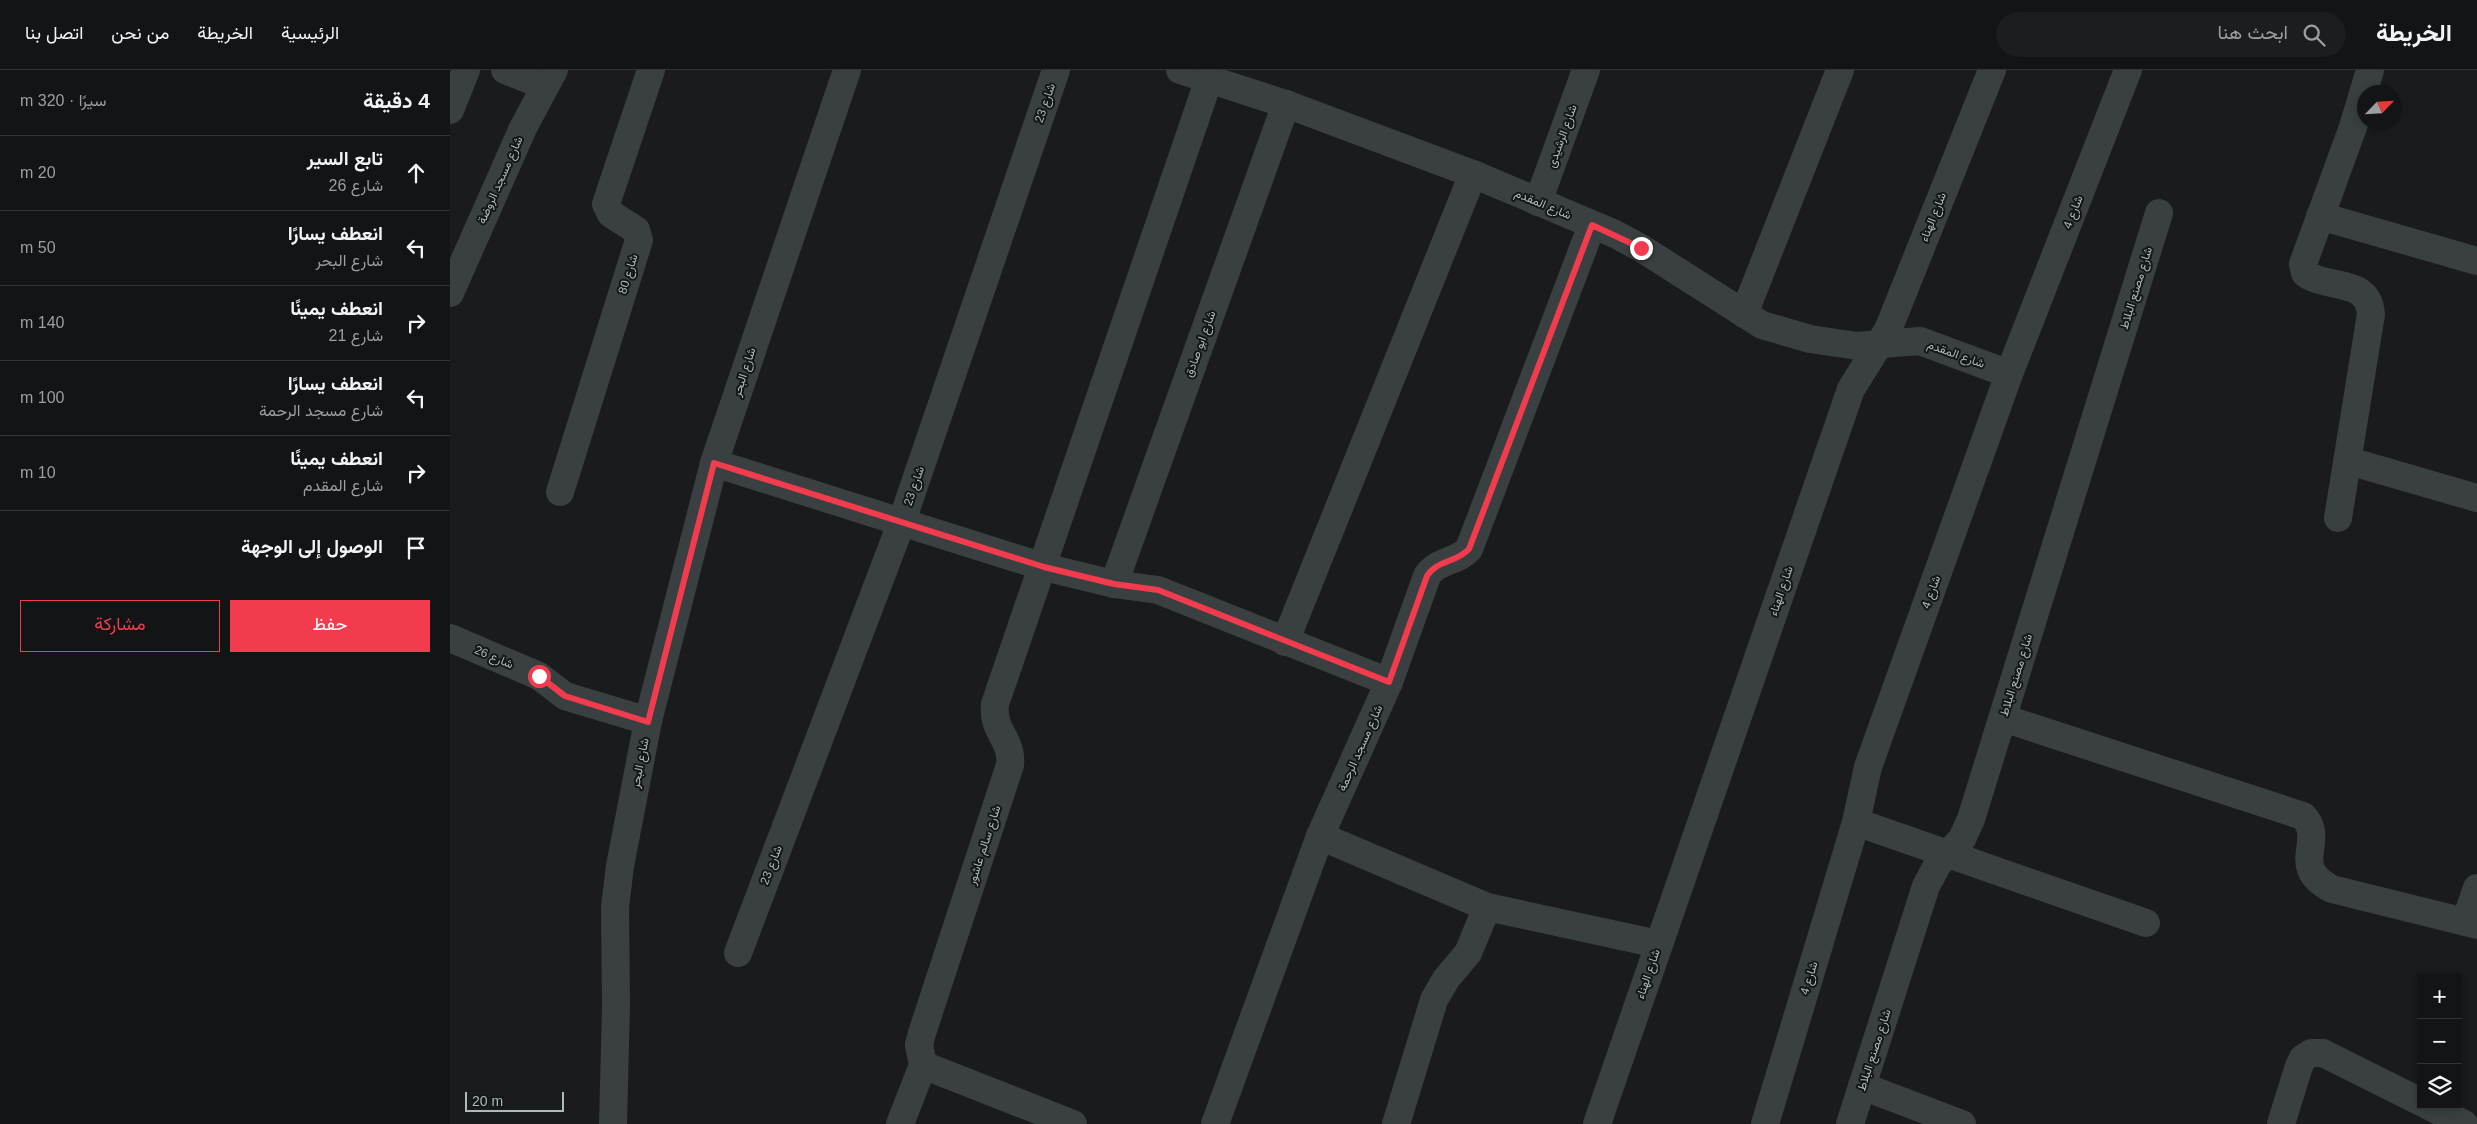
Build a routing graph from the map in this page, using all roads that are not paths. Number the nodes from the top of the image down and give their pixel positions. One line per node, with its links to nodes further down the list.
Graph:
1 (466, 70): 15 (street)
2 (505, 70): 12 (street)
3 (651, 70): 28 (street, شارع 80)
4 (847, 70): 27 (street, شارع البحر)
5 (1056, 70): 31 (street, شارع 23)
6 (1180, 70): 13 (street, شارع المقدم)
7 (1586, 70): 17 (street, شارع الرشيدى)
8 (1840, 70): 23 (street)
9 (2128, 70): 25 (street, شارع 4)
10 (2370, 70): 19 (street)
11 (1985, 72): 24 (street, شارع الهناء)
12 (550, 78): 22 (street, شارع مسجد الروضة)
13 (1209, 79): 14 (street, شارع المقدم); 32 (street, شارع سالم عاشور)
14 (1286, 104): 16 (street, شارع المقدم); 33 (street, شارع ابو صادق)
15 (450, 110)
16 (1473, 174): 17 (street, شارع المقدم); 35 (street)
17 (1538, 202): 20 (street, شارع المقدم)
18 (2159, 213): 37 (street, شارع مصنع البلاط)
19 (2320, 216): 21 (street); 26 (street)
20 (1592, 225): 23 (street, شارع المقدم); 36 (street, شارع مسجد الرحمة)
21 (2477, 261)
22 (450, 293)
23 (1744, 314): 24 (street, شارع المقدم)
24 (1881, 344): 25 (street, شارع المقدم); 46 (street, شارع الهناء)
25 (2009, 374): 39 (street, شارع 4)
26 (2349, 461): 29 (street); 30 (street)
27 (714, 463): 31 (street); 38 (street, شارع البحر)
28 (560, 492)
29 (2477, 498)
30 (2338, 518)
31 (902, 521): 32 (street); 47 (street, شارع 23)
32 (1044, 567): 33 (street); 48 (street, شارع سالم عاشور)
33 (1114, 584): 35 (street)
34 (450, 638): 38 (street, شارع 26)
35 (1285, 642): 36 (street)
36 (1389, 682): 40 (street, شارع مسجد الرحمة)
37 (2002, 718): 41 (street, شارع مصنع البلاط); 45 (street)
38 (648, 722): 52 (street, شارع البحر)
39 (1856, 822): 41 (street); 58 (street, شارع 4)
40 (1320, 836): 43 (street); 55 (street, شارع مسجد الرحمة)
41 (1946, 854): 44 (street); 49 (street, شارع مصنع البلاط)
42 (2477, 888): 45 (street)
43 (1487, 907): 46 (street); 56 (street)
44 (2146, 924)
45 (2471, 924)
46 (1658, 944): 57 (street, شارع الهناء)
47 (738, 953)
48 (923, 1065): 53 (street, شارع سالم عاشور); 54 (street)
49 (1862, 1086): 59 (street, شارع مصنع البلاط); 60 (street)
50 (2417, 1100): 61 (street)
51 (2435, 1109): 62 (street)
52 (612, 1124)
53 (900, 1124)
54 (1073, 1124)
55 (1215, 1124)
56 (1396, 1124)
57 (1597, 1124)
58 (1765, 1124)
59 (1850, 1124)
60 (1962, 1124)
61 (2281, 1124)
62 (2464, 1124)

